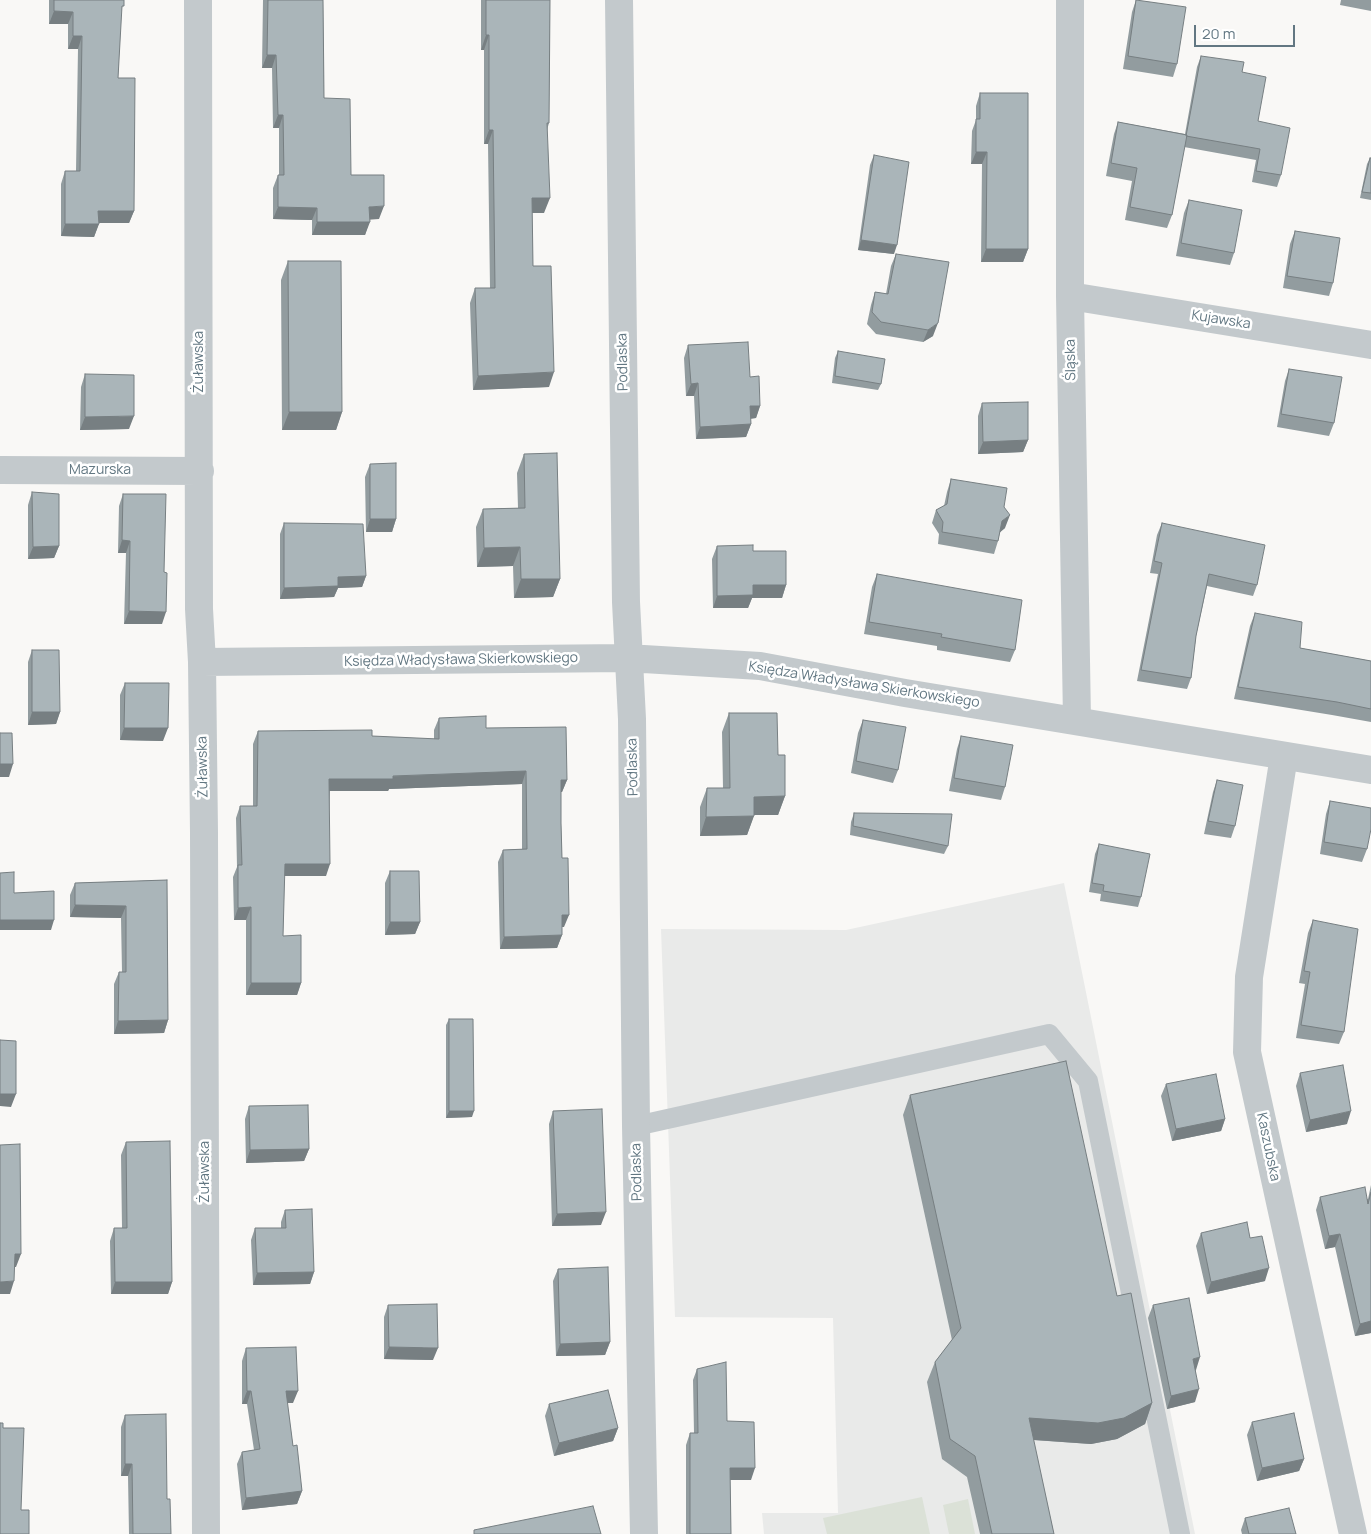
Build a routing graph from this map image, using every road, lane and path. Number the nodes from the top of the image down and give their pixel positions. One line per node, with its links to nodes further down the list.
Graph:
1 (198, 0): 7 (street, Żuławska)
2 (619, 0): 8 (street, Podlaska)
3 (1070, 0): 4 (street, Śląska)
4 (1070, 296): 5 (street, Kujawska); 10 (street, Śląska)
5 (1371, 345)
6 (0, 470): 7 (street, Mazurska)
7 (200, 471): 9 (street, Żuławska)
8 (627, 658): 9 (street, Księdza Władysława Skierkowskiego); 10 (street, Księdza Władysława Skierkowskiego); 13 (street, Podlaska)
9 (202, 662): 14 (street, Żuławska)
10 (1078, 720): 11 (street, Księdza Władysława Skierkowskiego)
11 (1284, 756): 12 (street, Księdza Władysława Skierkowskiego); 17 (street, Kaszubska)
12 (1371, 770)
13 (636, 1126): 15 (street, Podlaska); 16 (lane)
14 (206, 1534)
15 (644, 1534)
16 (1180, 1534)
17 (1353, 1534)

